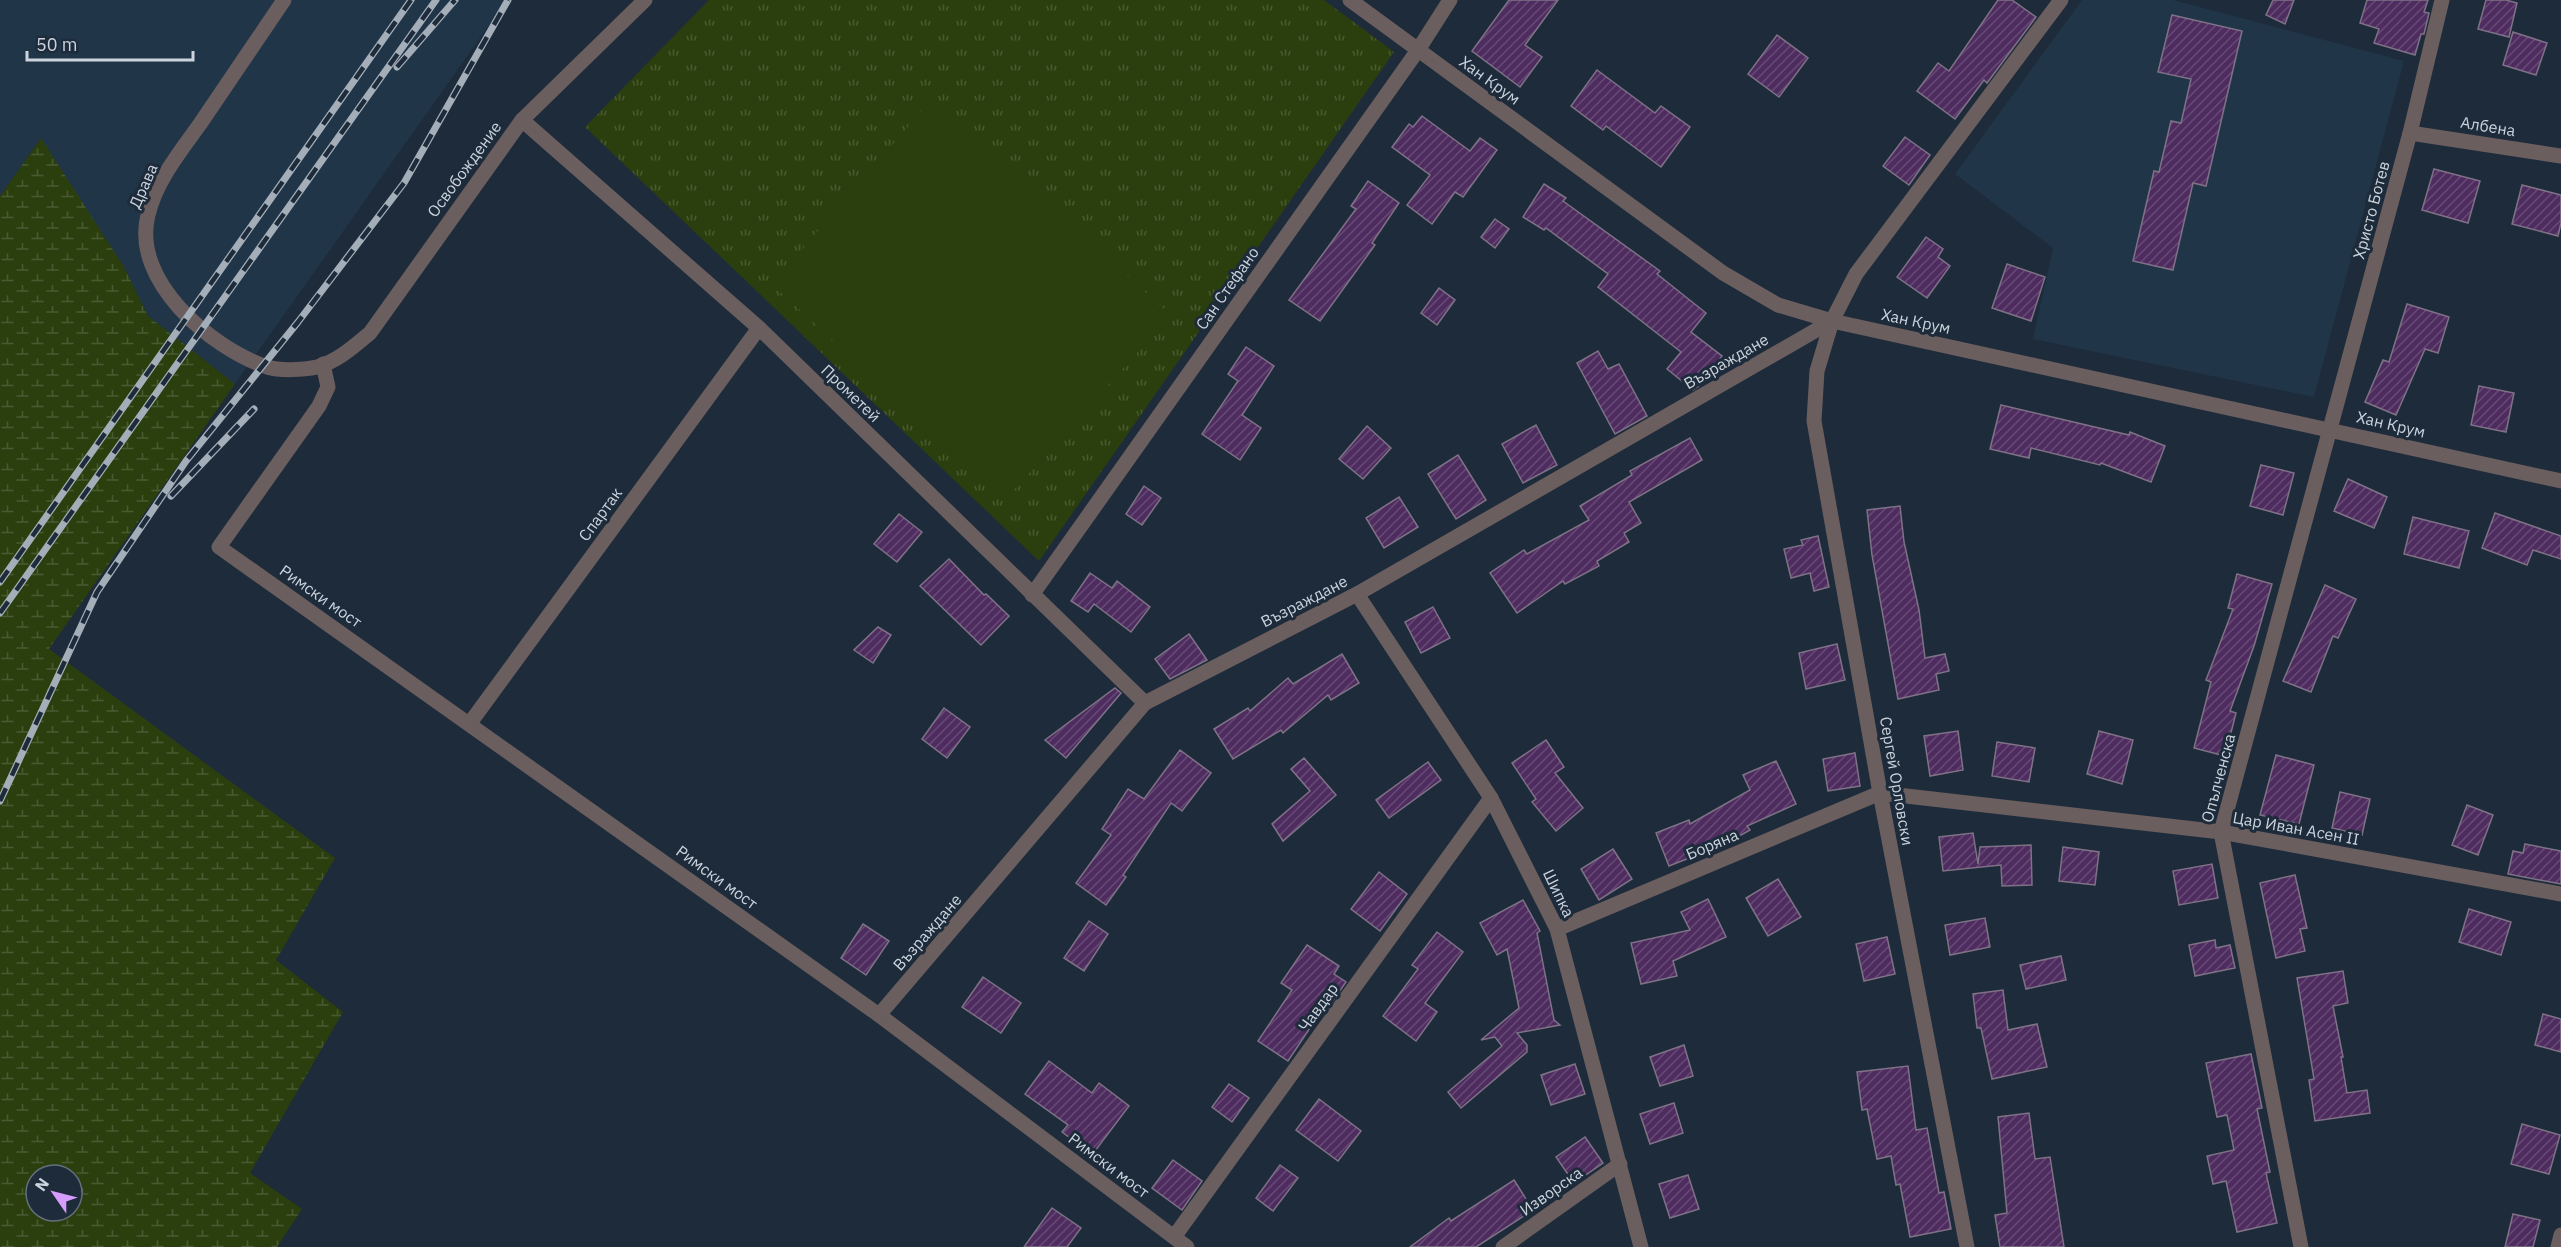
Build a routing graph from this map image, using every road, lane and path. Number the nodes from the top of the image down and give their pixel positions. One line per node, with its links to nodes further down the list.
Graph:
1 (284, 0): 14 (street, Драва)
2 (645, 0): 8 (street, Освобождение)
3 (1350, 0): 7 (street, Хан Крум)
4 (1450, 0): 7 (street, Сан Стефано)
5 (2061, 0): 11 (street, Сергей Орловски)
6 (2442, 0): 9 (street, Христо Ботев)
7 (1418, 50): 11 (street, Хан Крум); 18 (street, Сан Стефано)
8 (522, 120): 12 (street, Прометей); 13 (street, Освобождение)
9 (2410, 133): 10 (street, Албена); 15 (street, Христо Ботев)
10 (2561, 156)
11 (1832, 321): 15 (street, Хан Крум); 17 (street, Възраждане); 21 (street, Сергей Орловски)
12 (759, 328): 18 (street, Прометей); 20 (street, Спартак)
13 (323, 364): 14 (street, Освобождение); 20 (street, Римски мост)
14 (299, 369)
15 (2331, 429): 16 (street, Хан Крум); 23 (street, Опълченска)
16 (2561, 481)
17 (1357, 594): 19 (street, Възраждане); 22 (street, Шипка)
18 (1032, 595): 19 (street, Прометей)
19 (1145, 703): 26 (street, Възраждане)
20 (470, 723): 26 (street, Римски мост)
21 (1880, 793): 23 (street, Цар Иван Асен II); 25 (street, Боряна); 33 (street, Сергей Орловски)
22 (1491, 798): 25 (street, Шипка); 29 (street, Чавдар)
23 (2222, 832): 24 (street, Цар Иван Асен II); 34 (street, Опълченска)
24 (2561, 894)
25 (1557, 929): 27 (street, Шипка)
26 (879, 1015): 29 (street, Римски мост)
27 (1620, 1164): 31 (street, Изворска); 32 (street, Шипка)
28 (2561, 1235): 35 (street)
29 (1174, 1237): 30 (street, Римски мост)
30 (1187, 1247)
31 (1503, 1247)
32 (1641, 1247)
33 (1967, 1247)
34 (2301, 1247)
35 (2559, 1247)

